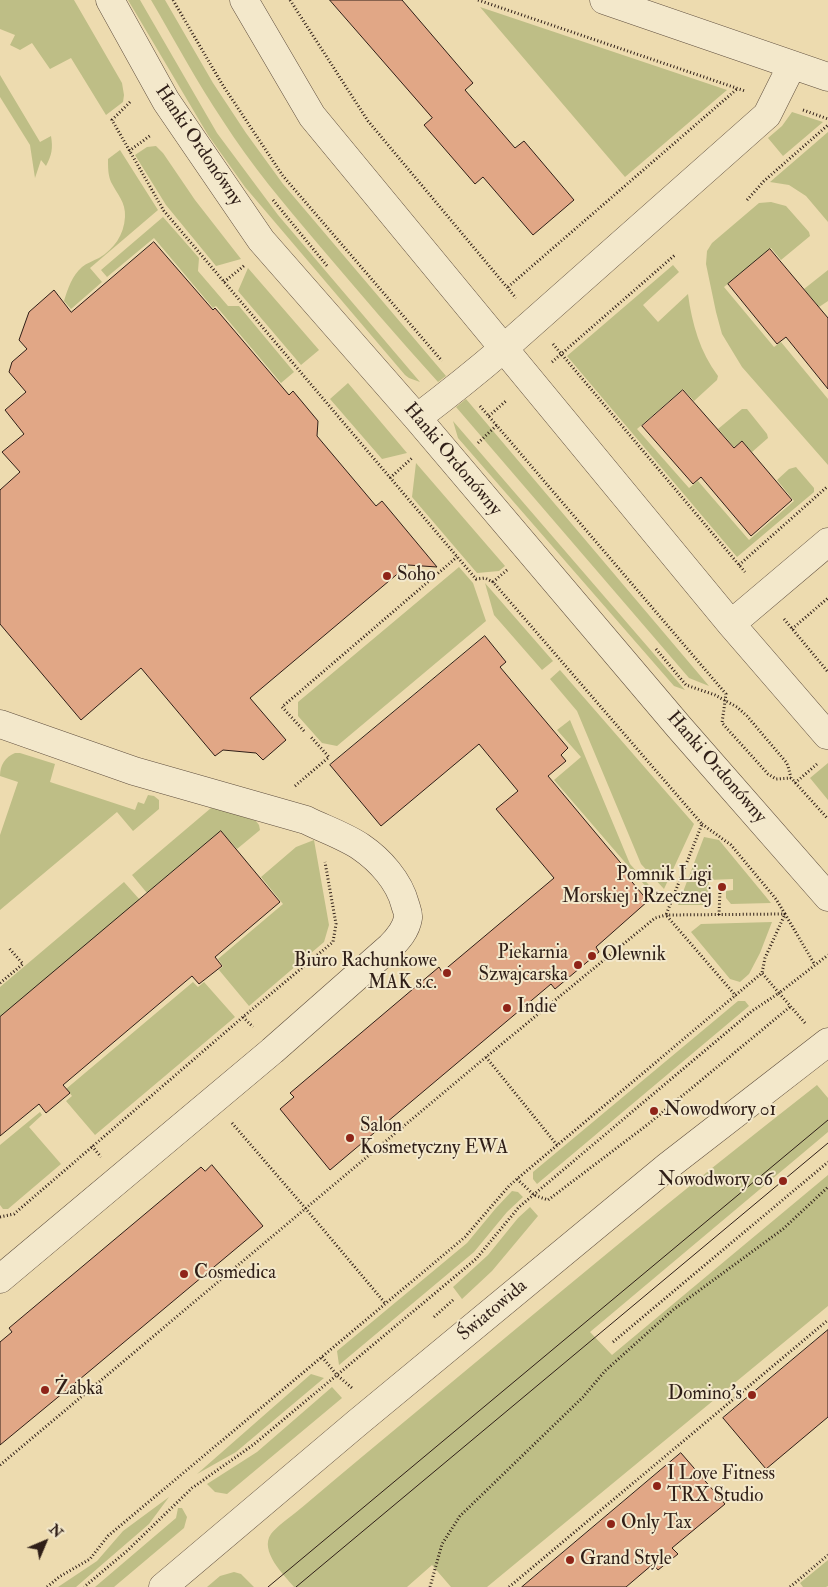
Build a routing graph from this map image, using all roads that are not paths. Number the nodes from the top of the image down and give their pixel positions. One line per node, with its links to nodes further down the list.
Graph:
1 (110, 0): 7 (street, Hanki Ordonówny)
2 (244, 0): 6 (street)
3 (604, 0): 4 (street)
4 (792, 65): 5 (street); 6 (street)
5 (828, 78)
6 (504, 349): 7 (street); 9 (street)
7 (416, 418): 12 (street, Hanki Ordonówny)
8 (828, 542): 9 (street)
9 (731, 624): 11 (street)
10 (0, 724): 14 (street)
11 (824, 748)
12 (828, 896)
13 (828, 1042): 15 (street, Światowida)
14 (0, 1280)
15 (163, 1587)

